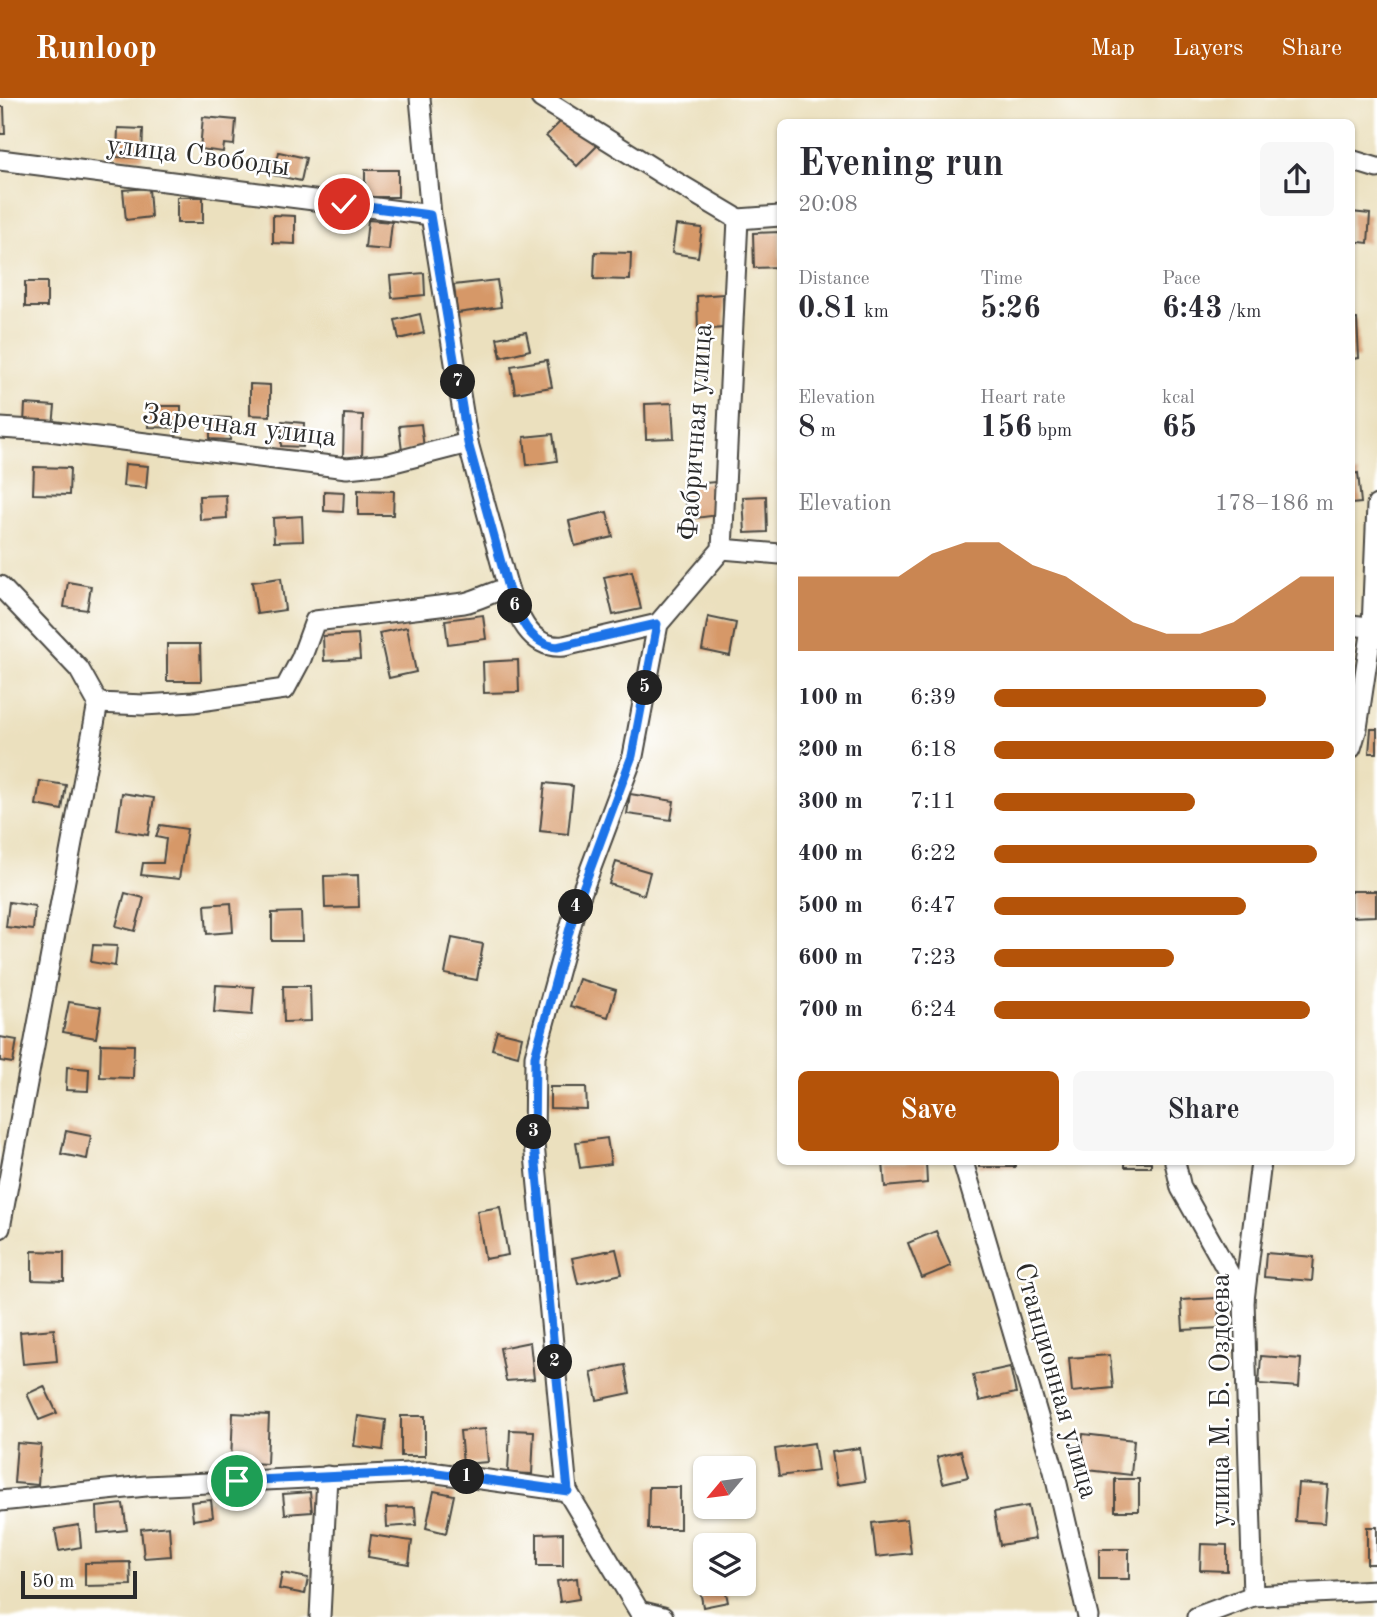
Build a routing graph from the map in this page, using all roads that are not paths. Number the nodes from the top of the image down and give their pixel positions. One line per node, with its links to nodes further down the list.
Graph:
1 (419, 98): 6 (street)
2 (541, 98): 8 (street)
3 (0, 160): 6 (street, улица Свободы)
4 (1355, 161): 5 (street)
5 (1377, 168)
6 (430, 215): 10 (street)
7 (777, 216): 8 (street)
8 (738, 219): 12 (street, Фабричная улица)
9 (0, 428): 10 (street, Заречная улица)
10 (468, 443): 15 (street)
11 (1377, 506): 18 (street)
12 (722, 549): 13 (street); 16 (street, Фабричная улица)
13 (777, 554)
14 (0, 586): 19 (street)
15 (508, 588): 16 (street); 19 (street)
16 (657, 624): 27 (street)
17 (1355, 626): 18 (street)
18 (1375, 628): 20 (street)
19 (98, 703): 24 (street)
20 (1355, 735)
21 (964, 1165): 33 (street, Станционная улица)
22 (1176, 1165): 25 (street)
23 (1261, 1165): 25 (street, улица М. Б. Оздоева)
24 (0, 1228)
25 (1244, 1300): 30 (street, улица М. Б. Оздоева)
26 (327, 1476): 27 (street); 28 (street); 31 (street)
27 (568, 1491): 32 (street)
28 (0, 1501)
29 (1377, 1590): 30 (street)
30 (1253, 1596): 34 (street)
31 (320, 1617)
32 (663, 1617)
33 (1088, 1617)
34 (1197, 1617)

